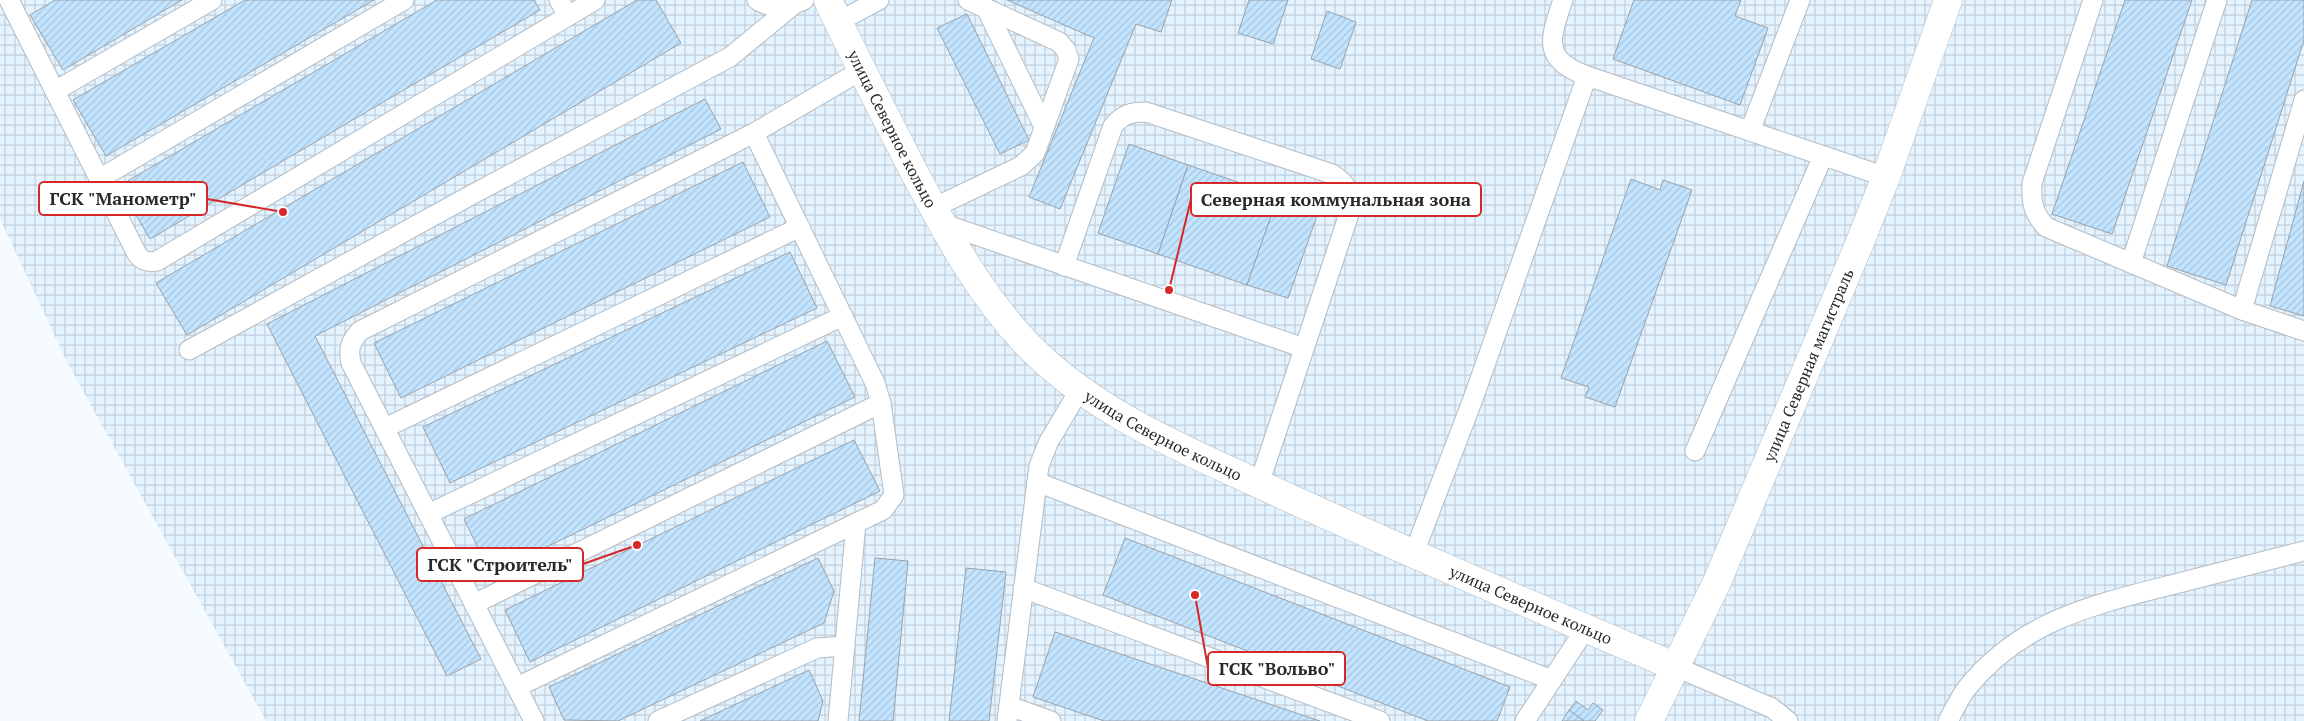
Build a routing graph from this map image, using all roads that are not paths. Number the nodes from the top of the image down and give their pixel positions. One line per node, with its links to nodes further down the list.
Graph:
1 (212, 0): 19 (lane)
2 (404, 0): 26 (lane)
3 (595, 0): 14 (lane)
4 (757, 0): 13 (lane)
5 (879, 0): 16 (lane)
6 (968, 0): 15 (lane)
7 (1564, 0): 18 (lane)
8 (1800, 0): 22 (lane)
9 (1948, 0): 25 (street, улица Северная магистраль)
10 (2093, 0): 29 (lane)
11 (2217, 0): 29 (lane)
12 (15, 2): 19 (lane)
13 (798, 3): 35 (lane)
14 (564, 8): 26 (lane)
15 (986, 8): 21 (lane); 21 (lane)
16 (833, 11): 17 (street, улица Северное кольцо)
17 (862, 70): 23 (lane); 27 (street, улица Северное кольцо)
18 (1587, 76): 22 (lane); 45 (lane)
19 (55, 91): 26 (lane)
20 (2304, 100): 31 (lane)
21 (1044, 127): 27 (lane)
22 (1750, 131): 24 (lane)
23 (754, 134): 28 (lane); 38 (lane)
24 (1823, 156): 25 (lane); 39 (lane)
25 (1886, 178): 50 (street, улица Северная магистраль)
26 (99, 179)
27 (937, 215): 30 (lane); 36 (street, улица Северное кольцо)
28 (800, 227): 32 (lane); 38 (lane)
29 (2131, 263): 31 (lane)
30 (1064, 266): 34 (lane); 34 (lane)
31 (2242, 310): 33 (lane)
32 (843, 316): 37 (lane); 42 (lane)
33 (2304, 330)
34 (1304, 348): 41 (lane)
35 (189, 350)
36 (1080, 389): 40 (lane); 41 (street, улица Северное кольцо)
37 (881, 403): 43 (lane); 47 (lane)
38 (385, 428): 42 (lane)
39 (1695, 451)
40 (1037, 482): 46 (lane); 51 (lane)
41 (1259, 484): 45 (street, улица Северное кольцо)
42 (428, 514): 47 (lane)
43 (856, 523): 49 (lane); 52 (lane)
44 (2304, 551): 62 (lane)
45 (1414, 553): 48 (street, улица Северное кольцо)
46 (1024, 588): 53 (lane); 58 (lane)
47 (474, 604): 52 (lane)
48 (1586, 628): 50 (street, улица Северное кольцо); 51 (lane)
49 (845, 646): 55 (lane); 56 (lane)
50 (1676, 667): 60 (street, улица Северная магистраль); 61 (lane)
51 (1552, 680): 59 (lane)
52 (517, 687): 54 (lane)
53 (1008, 714): 57 (lane)
54 (534, 721)
55 (658, 721)
56 (838, 721)
57 (1051, 721)
58 (1380, 721)
59 (1525, 721)
60 (1649, 721)
61 (1788, 721)
62 (1948, 721)

